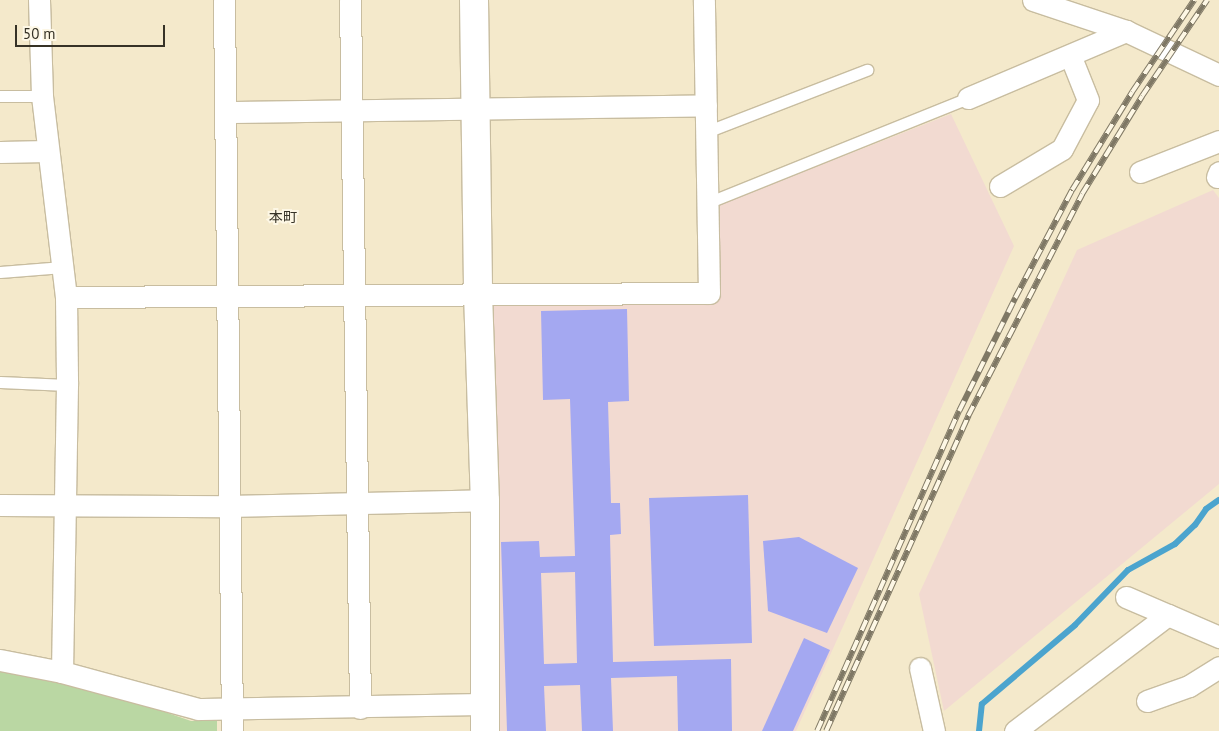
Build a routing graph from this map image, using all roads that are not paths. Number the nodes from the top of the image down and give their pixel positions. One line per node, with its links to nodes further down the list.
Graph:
1 (39, 0): 12 (street)
2 (224, 0): 17 (street)
3 (350, 0): 16 (street)
4 (474, 0): 15 (street)
5 (704, 0): 14 (street)
6 (1033, 0): 7 (street)
7 (1126, 31): 8 (street); 10 (street)
8 (1070, 55): 13 (street); 23 (street)
9 (867, 70): 18 (lane)
10 (1219, 74)
11 (0, 96): 12 (lane)
12 (42, 96): 20 (street)
13 (968, 98): 24 (lane)
14 (706, 105): 15 (street); 18 (street)
15 (477, 109): 16 (street); 27 (street)
16 (352, 110): 17 (street); 28 (street)
17 (226, 112): 29 (street)
18 (706, 132): 24 (street)
19 (1219, 142): 22 (street)
20 (47, 151): 21 (street); 25 (street)
21 (0, 152)
22 (1140, 172)
23 (1000, 186)
24 (708, 203): 27 (street)
25 (63, 267): 26 (lane); 30 (street)
26 (0, 272)
27 (478, 293): 28 (street); 33 (street)
28 (354, 294): 29 (street); 34 (street)
29 (228, 295): 30 (street); 37 (street)
30 (66, 297): 32 (street)
31 (0, 382): 32 (lane)
32 (67, 385): 36 (street)
33 (485, 500): 34 (street); 48 (street)
34 (357, 503): 37 (street); 47 (street)
35 (0, 504): 36 (street)
36 (64, 506): 37 (street); 44 (street)
37 (228, 506): 46 (street)
38 (1126, 597): 39 (street)
39 (1168, 615): 40 (street); 51 (street)
40 (1219, 637)
41 (0, 660): 44 (street)
42 (1219, 667): 45 (street)
43 (920, 668): 50 (street)
44 (62, 672): 46 (street)
45 (1147, 701)
46 (231, 708): 47 (street); 49 (street)
47 (360, 708): 48 (street)
48 (485, 718)
49 (232, 731)
50 (934, 731)
51 (1015, 731)

